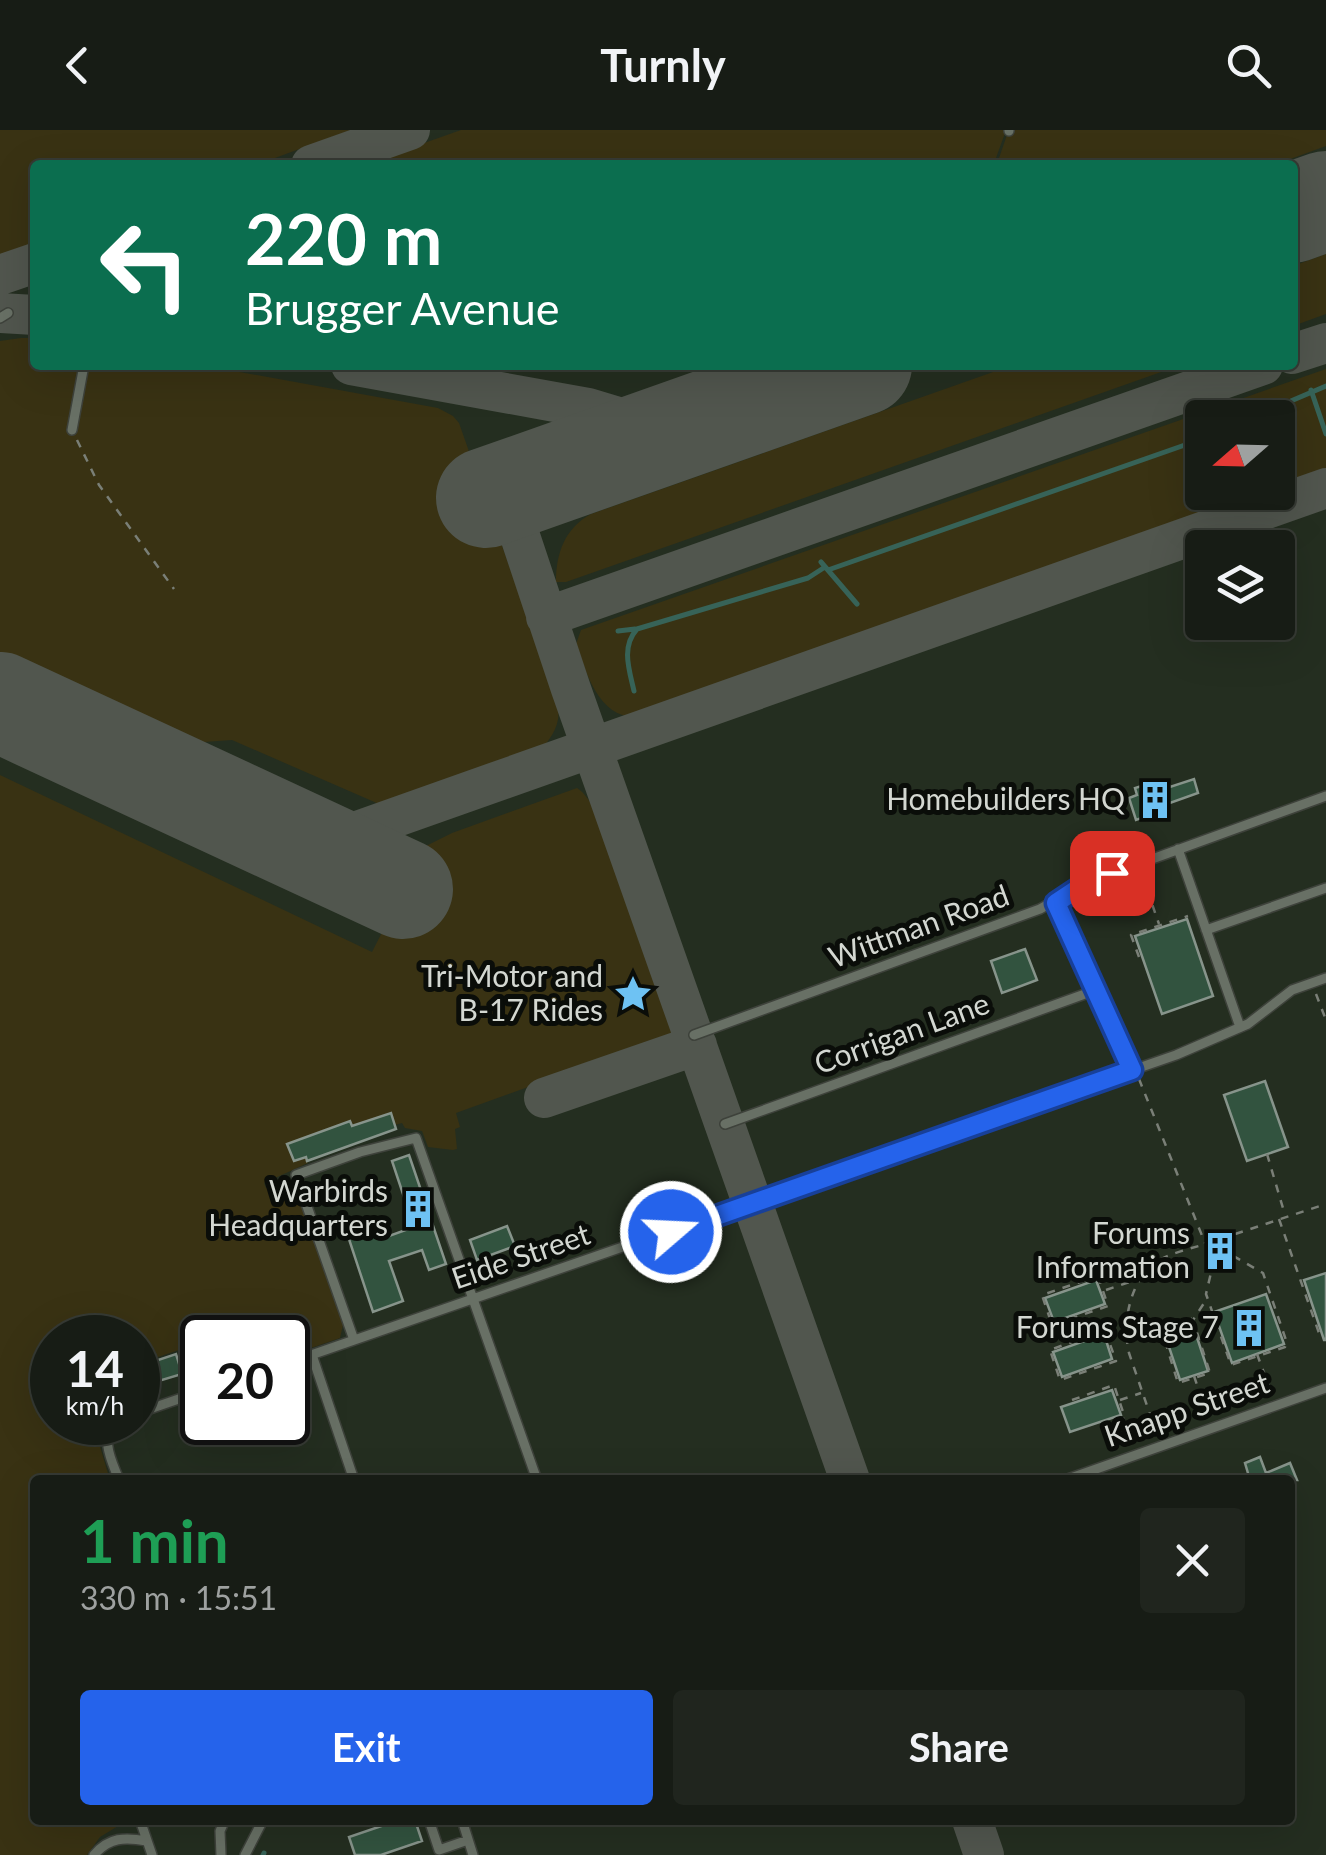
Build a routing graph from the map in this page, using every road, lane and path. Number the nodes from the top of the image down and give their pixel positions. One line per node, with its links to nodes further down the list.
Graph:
1 (83, 370): 2 (lane)
2 (72, 430): 3 (path)
3 (174, 589)
4 (1326, 796): 5 (lane, Wittman Road)
5 (1178, 849): 6 (lane, Wittman Road); 9 (lane)
6 (1138, 864): 8 (lane, Wittman Road); 10 (path)
7 (1326, 888): 11 (lane)
8 (1056, 903): 15 (lane); 18 (lane, Wittman Road)
9 (1200, 912): 10 (path); 11 (lane)
10 (1160, 925): 12 (path)
11 (1206, 930): 17 (lane)
12 (1138, 957)
13 (1326, 978): 14 (lane, Eide Street)
14 (1312, 983): 16 (path); 17 (lane, Eide Street)
15 (1096, 990): 19 (lane); 20 (lane, Corrigan Lane)
16 (1326, 1020)
17 (1240, 1027): 19 (lane, Eide Street)
18 (694, 1035)
19 (1132, 1070): 27 (path); 33 (lane, Eide Street)
20 (725, 1124)
21 (1267, 1154): 23 (path)
22 (1326, 1204): 23 (path)
23 (1286, 1216): 24 (path)
24 (1279, 1219): 25 (path); 34 (path)
25 (1220, 1239)
26 (1212, 1242): 27 (path)
27 (1206, 1244): 30 (path)
28 (1230, 1254): 39 (path)
29 (1214, 1260): 32 (path)
30 (1142, 1278): 31 (path); 42 (path)
31 (1103, 1291): 31 (path)
32 (1207, 1298): 39 (path); 40 (path)
33 (473, 1300): 35 (lane, Eide Street); 35 (lane); 52 (lane)
34 (1326, 1336)
35 (354, 1340): 38 (lane, Eide Street)
36 (1164, 1341): 40 (path)
37 (1050, 1350): 37 (path)
38 (312, 1354): 51 (lane)
39 (1258, 1355): 45 (path)
40 (1194, 1377): 47 (path)
41 (1326, 1388): 45 (lane, Knapp Street)
42 (1142, 1392): 44 (path); 49 (path)
43 (1072, 1400): 44 (path)
44 (1119, 1400): 46 (path)
45 (1274, 1406): 47 (lane, Knapp Street)
46 (1097, 1427)
47 (1212, 1428): 49 (lane, Knapp Street)
48 (107, 1445): 50 (lane)
49 (1162, 1446): 53 (lane, Knapp Street)
50 (117, 1475)
51 (352, 1475)
52 (535, 1475)
53 (1079, 1475)
54 (142, 1825): 60 (lane)
55 (223, 1825): 63 (lane)
56 (260, 1825): 64 (lane)
57 (431, 1825): 59 (lane)
58 (464, 1825): 59 (lane)
59 (468, 1840): 65 (lane)
60 (147, 1841): 61 (lane); 62 (lane)
61 (94, 1855)
62 (152, 1855)
63 (222, 1855)
64 (245, 1855)
65 (473, 1855)

